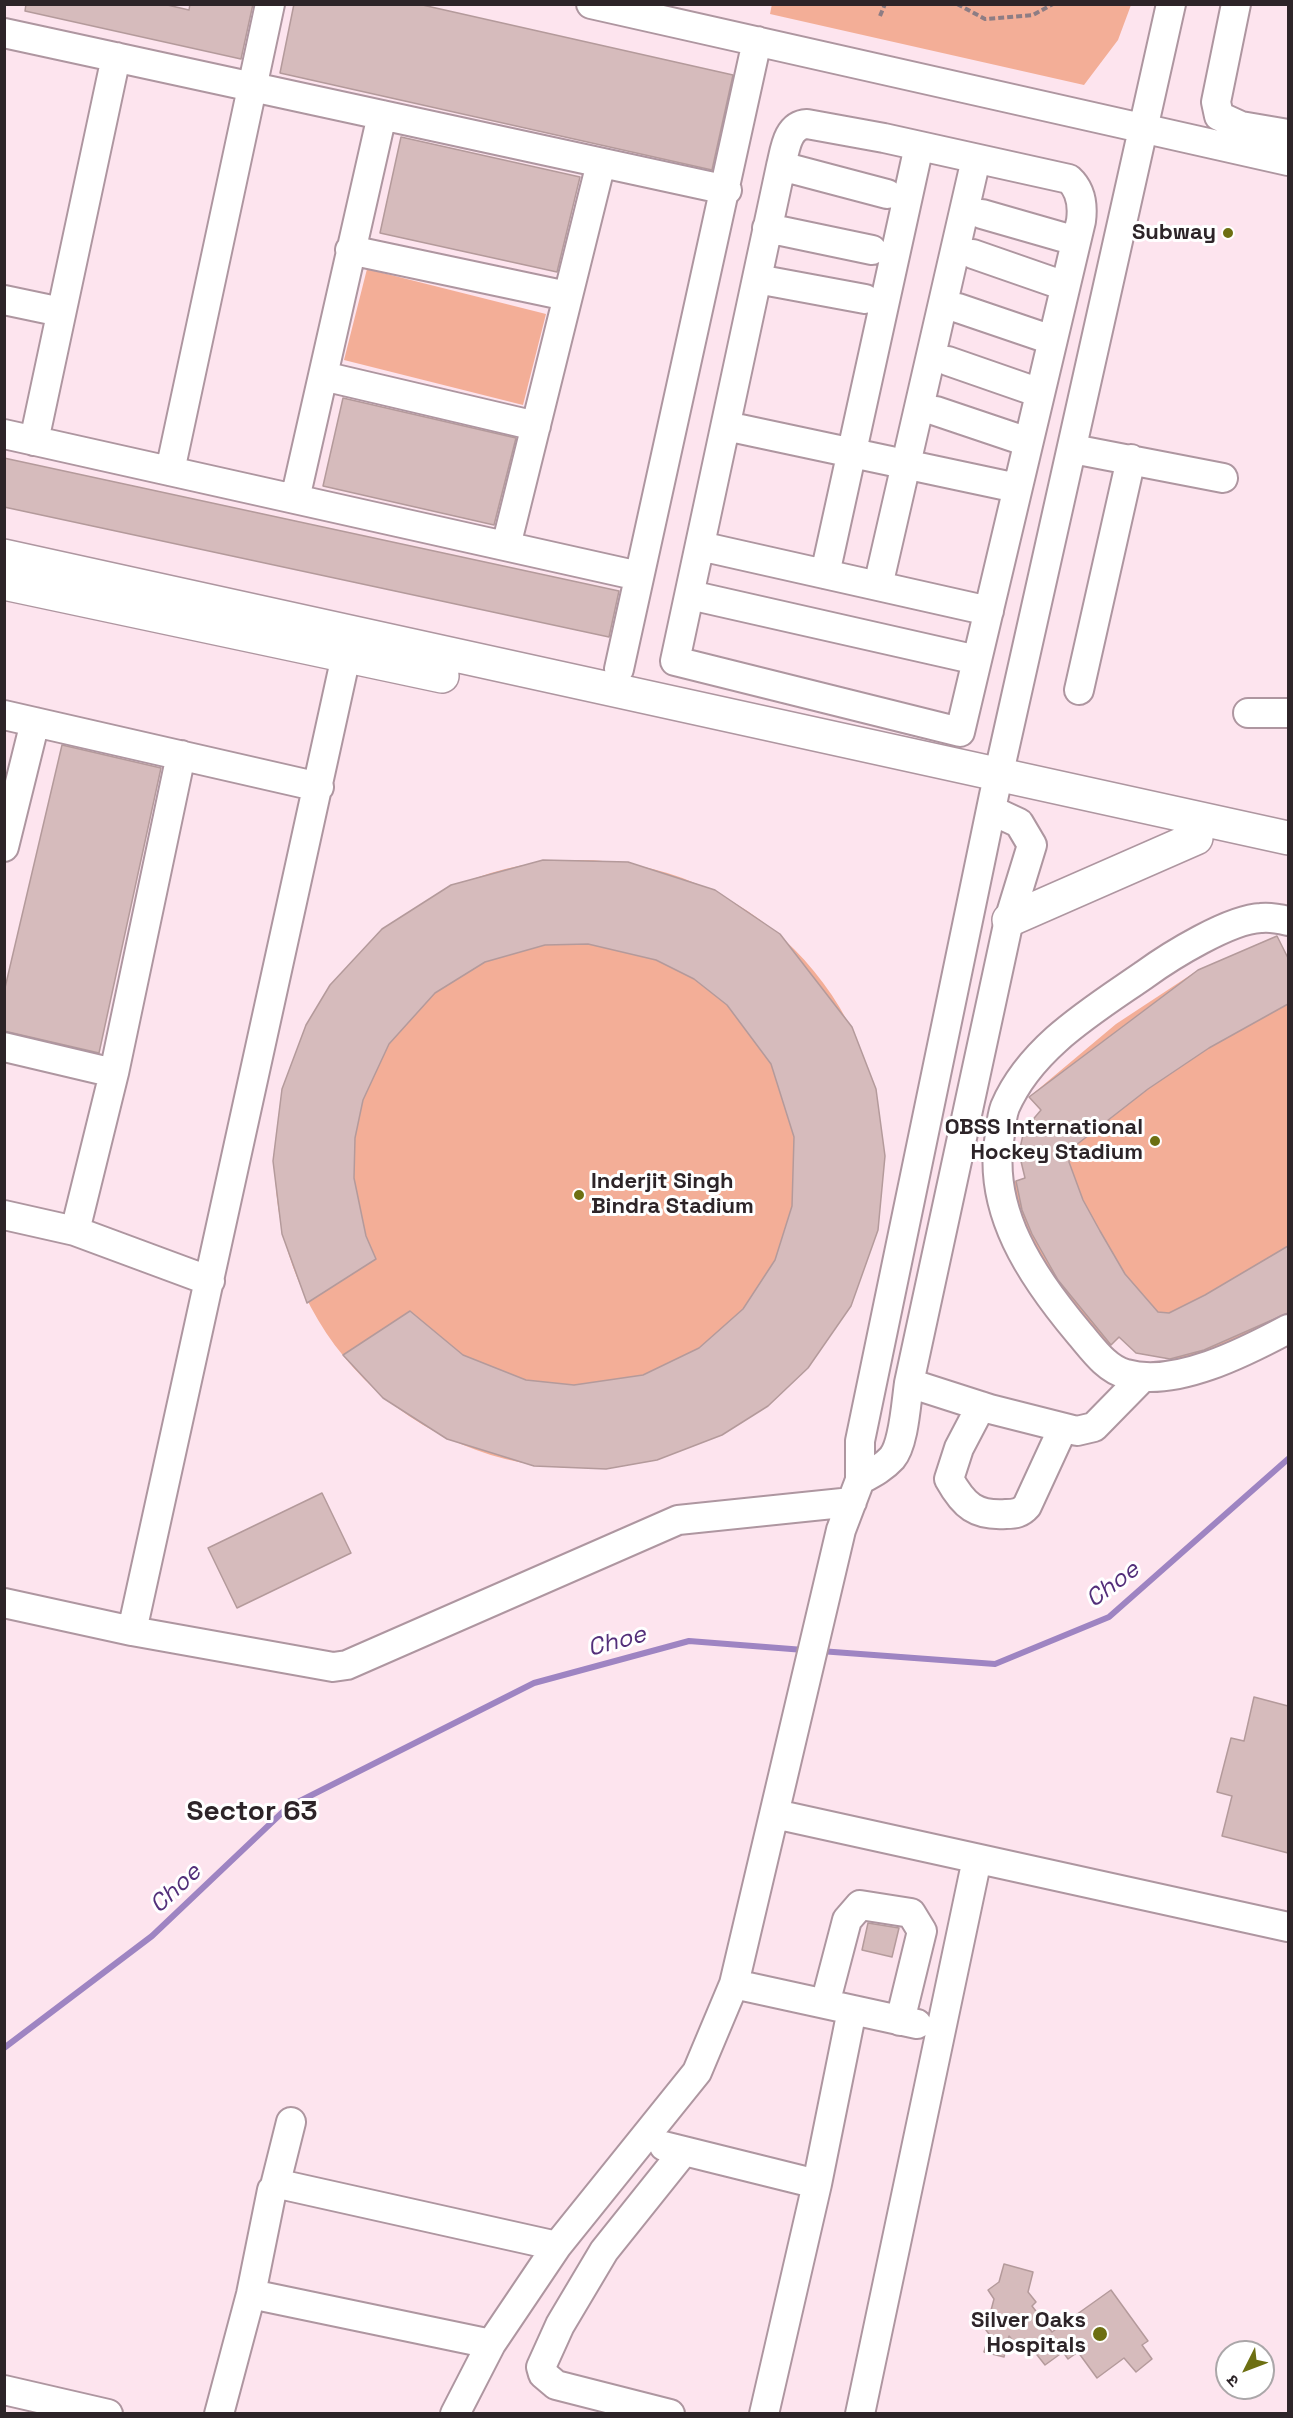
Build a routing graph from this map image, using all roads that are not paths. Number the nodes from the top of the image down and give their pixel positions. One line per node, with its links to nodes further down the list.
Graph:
1 (270, 4): 9 (street)
2 (591, 4): 5 (street)
3 (1171, 4): 11 (street)
4 (1236, 4): 12 (street)
5 (693, 16): 7 (street)
6 (4, 33): 8 (street)
7 (758, 41): 11 (street); 18 (street)
8 (116, 57): 9 (street); 32 (street)
9 (254, 87): 10 (street); 47 (street)
10 (382, 115): 16 (street); 23 (street)
11 (1142, 128): 15 (street); 43 (street)
12 (1288, 134)
13 (919, 146): 14 (street); 17 (street); 44 (street)
14 (976, 159): 22 (street); 46 (street)
15 (1288, 161)
16 (601, 163): 18 (street); 28 (street)
17 (781, 166): 19 (street); 21 (street)
18 (727, 190): 56 (street)
19 (887, 194)
20 (982, 214): 22 (street)
21 (767, 228): 24 (street); 26 (street)
22 (1076, 241): 27 (street)
23 (350, 250): 28 (street); 35 (street)
24 (872, 250)
25 (972, 254): 27 (street)
26 (757, 279): 29 (street); 39 (street)
27 (1065, 286): 33 (street)
28 (567, 297): 38 (street)
29 (865, 299)
30 (4, 300): 32 (street)
31 (958, 308): 33 (street)
32 (61, 312): 41 (street)
33 (1052, 340): 36 (street)
34 (948, 361): 36 (street)
35 (323, 376): 38 (street); 50 (street)
36 (1040, 393): 42 (street)
37 (936, 411): 42 (street)
38 (536, 426): 52 (street)
39 (726, 426): 44 (street); 53 (street)
40 (4, 434): 41 (street)
41 (34, 441): 47 (street)
42 (1028, 442): 49 (street)
43 (1073, 449): 45 (street); 51 (street)
44 (851, 452): 46 (street); 55 (street)
45 (1131, 459): 48 (street); 64 (street)
46 (906, 464): 49 (street); 58 (street)
47 (170, 471): 50 (street)
48 (1223, 478)
49 (1016, 495): 51 (street); 60 (street)
50 (294, 499): 52 (street)
51 (1059, 511): 71 (street)
52 (506, 546): 56 (street)
53 (700, 546): 55 (street); 59 (street)
54 (4, 556): 71 (main road)
55 (825, 574): 58 (street)
56 (639, 576): 63 (street)
57 (4, 583): 61 (main road)
58 (878, 586): 60 (street)
59 (690, 595): 62 (street); 62 (street)
60 (988, 611): 62 (street)
61 (346, 656): 70 (street); 71 (main road)
62 (977, 660)
63 (620, 669)
64 (1079, 690)
65 (1248, 713): 66 (street)
66 (1288, 713)
67 (4, 715): 68 (street)
68 (35, 722): 69 (street); 74 (street)
69 (181, 755): 70 (street); 81 (street)
70 (319, 787): 84 (street)
71 (995, 793): 72 (main road); 73 (main road); 76 (street); 78 (street)
72 (1196, 838): 75 (main road); 76 (main road)
73 (1288, 838)
74 (4, 847)
75 (1288, 858)
76 (1010, 920): 80 (street)
77 (1288, 921): 86 (street)
78 (943, 1035): 80 (street); 90 (street)
79 (4, 1047): 81 (street)
80 (982, 1048): 87 (street)
81 (114, 1073): 83 (street)
82 (4, 1215): 83 (street)
83 (75, 1231): 84 (street)
84 (210, 1281): 92 (street)
85 (1288, 1329): 86 (street)
86 (1143, 1377): 89 (street)
87 (909, 1383): 88 (street); 90 (street)
88 (981, 1406): 89 (street); 89 (street)
89 (1063, 1428)
90 (856, 1491): 92 (street); 93 (street)
91 (4, 1603): 92 (street)
92 (132, 1630)
93 (775, 1814): 94 (street); 96 (street)
94 (977, 1859): 95 (street); 99 (street)
95 (1288, 1927)
96 (734, 1984): 97 (street); 101 (street)
97 (838, 2007): 98 (street); 98 (street); 103 (street)
98 (900, 2021): 99 (street)
99 (941, 2030): 114 (street)
100 (291, 2122): 104 (street)
101 (642, 2140): 102 (street); 105 (street)
102 (684, 2151): 103 (street); 112 (street)
103 (817, 2184): 113 (street)
104 (275, 2186): 105 (street); 106 (street)
105 (557, 2246): 107 (street)
106 (251, 2294): 107 (street); 110 (street)
107 (491, 2344): 111 (street)
108 (4, 2390): 109 (street)
109 (108, 2414)
110 (219, 2414)
111 (455, 2414)
112 (670, 2414)
113 (764, 2414)
114 (860, 2414)

